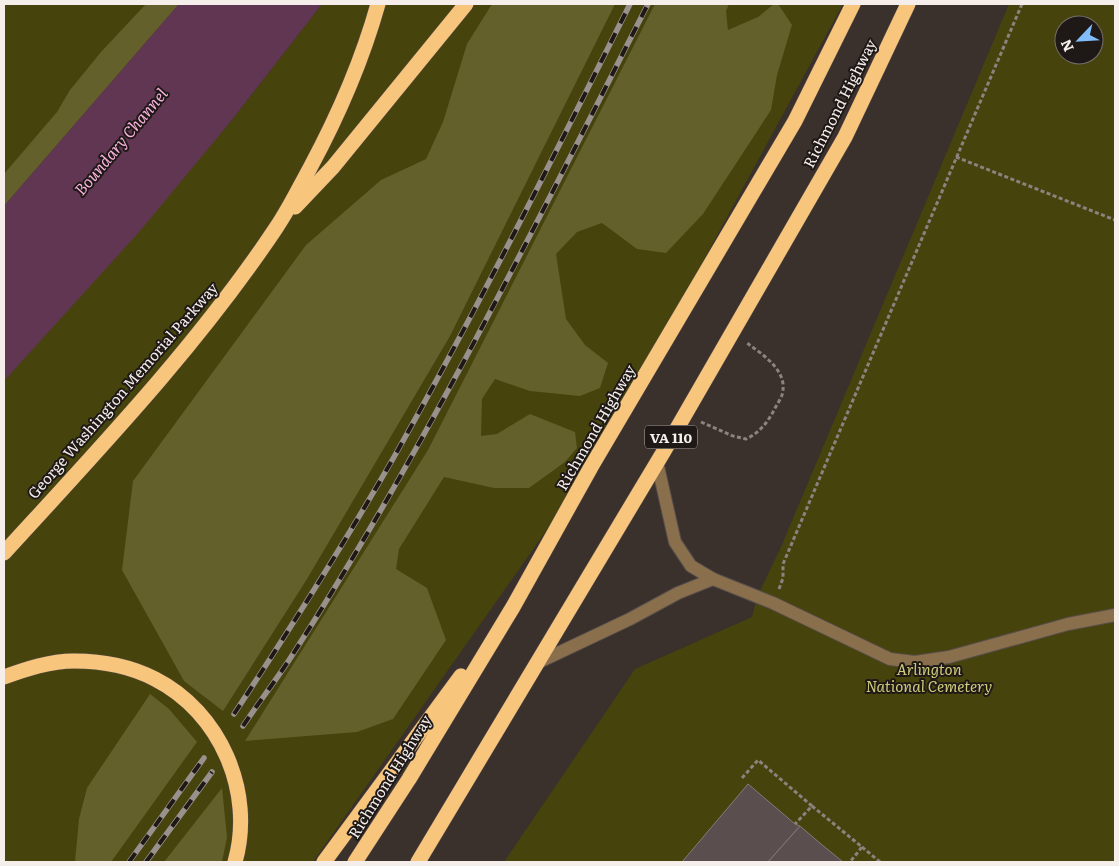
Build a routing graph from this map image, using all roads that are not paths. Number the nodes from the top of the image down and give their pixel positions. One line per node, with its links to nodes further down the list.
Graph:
1 (378, 4): 5 (highway, George Washington Memorial Parkway)
2 (466, 4): 5 (highway)
3 (854, 4): 9 (highway, Richmond Highway)
4 (908, 4): 6 (highway, Richmond Highway / VA 110)
5 (277, 226): 7 (highway, George Washington Memorial Parkway)
6 (657, 462): 8 (lane); 11 (highway, Richmond Highway / VA 110)
7 (4, 553)
8 (713, 579): 10 (lane); 11 (lane)
9 (513, 606): 14 (highway); 15 (highway, Richmond Highway)
10 (1115, 616)
11 (537, 663): 16 (highway, Richmond Highway / VA 110)
12 (4, 677): 13 (highway)
13 (235, 862)
14 (324, 862)
15 (355, 862)
16 (418, 862)

